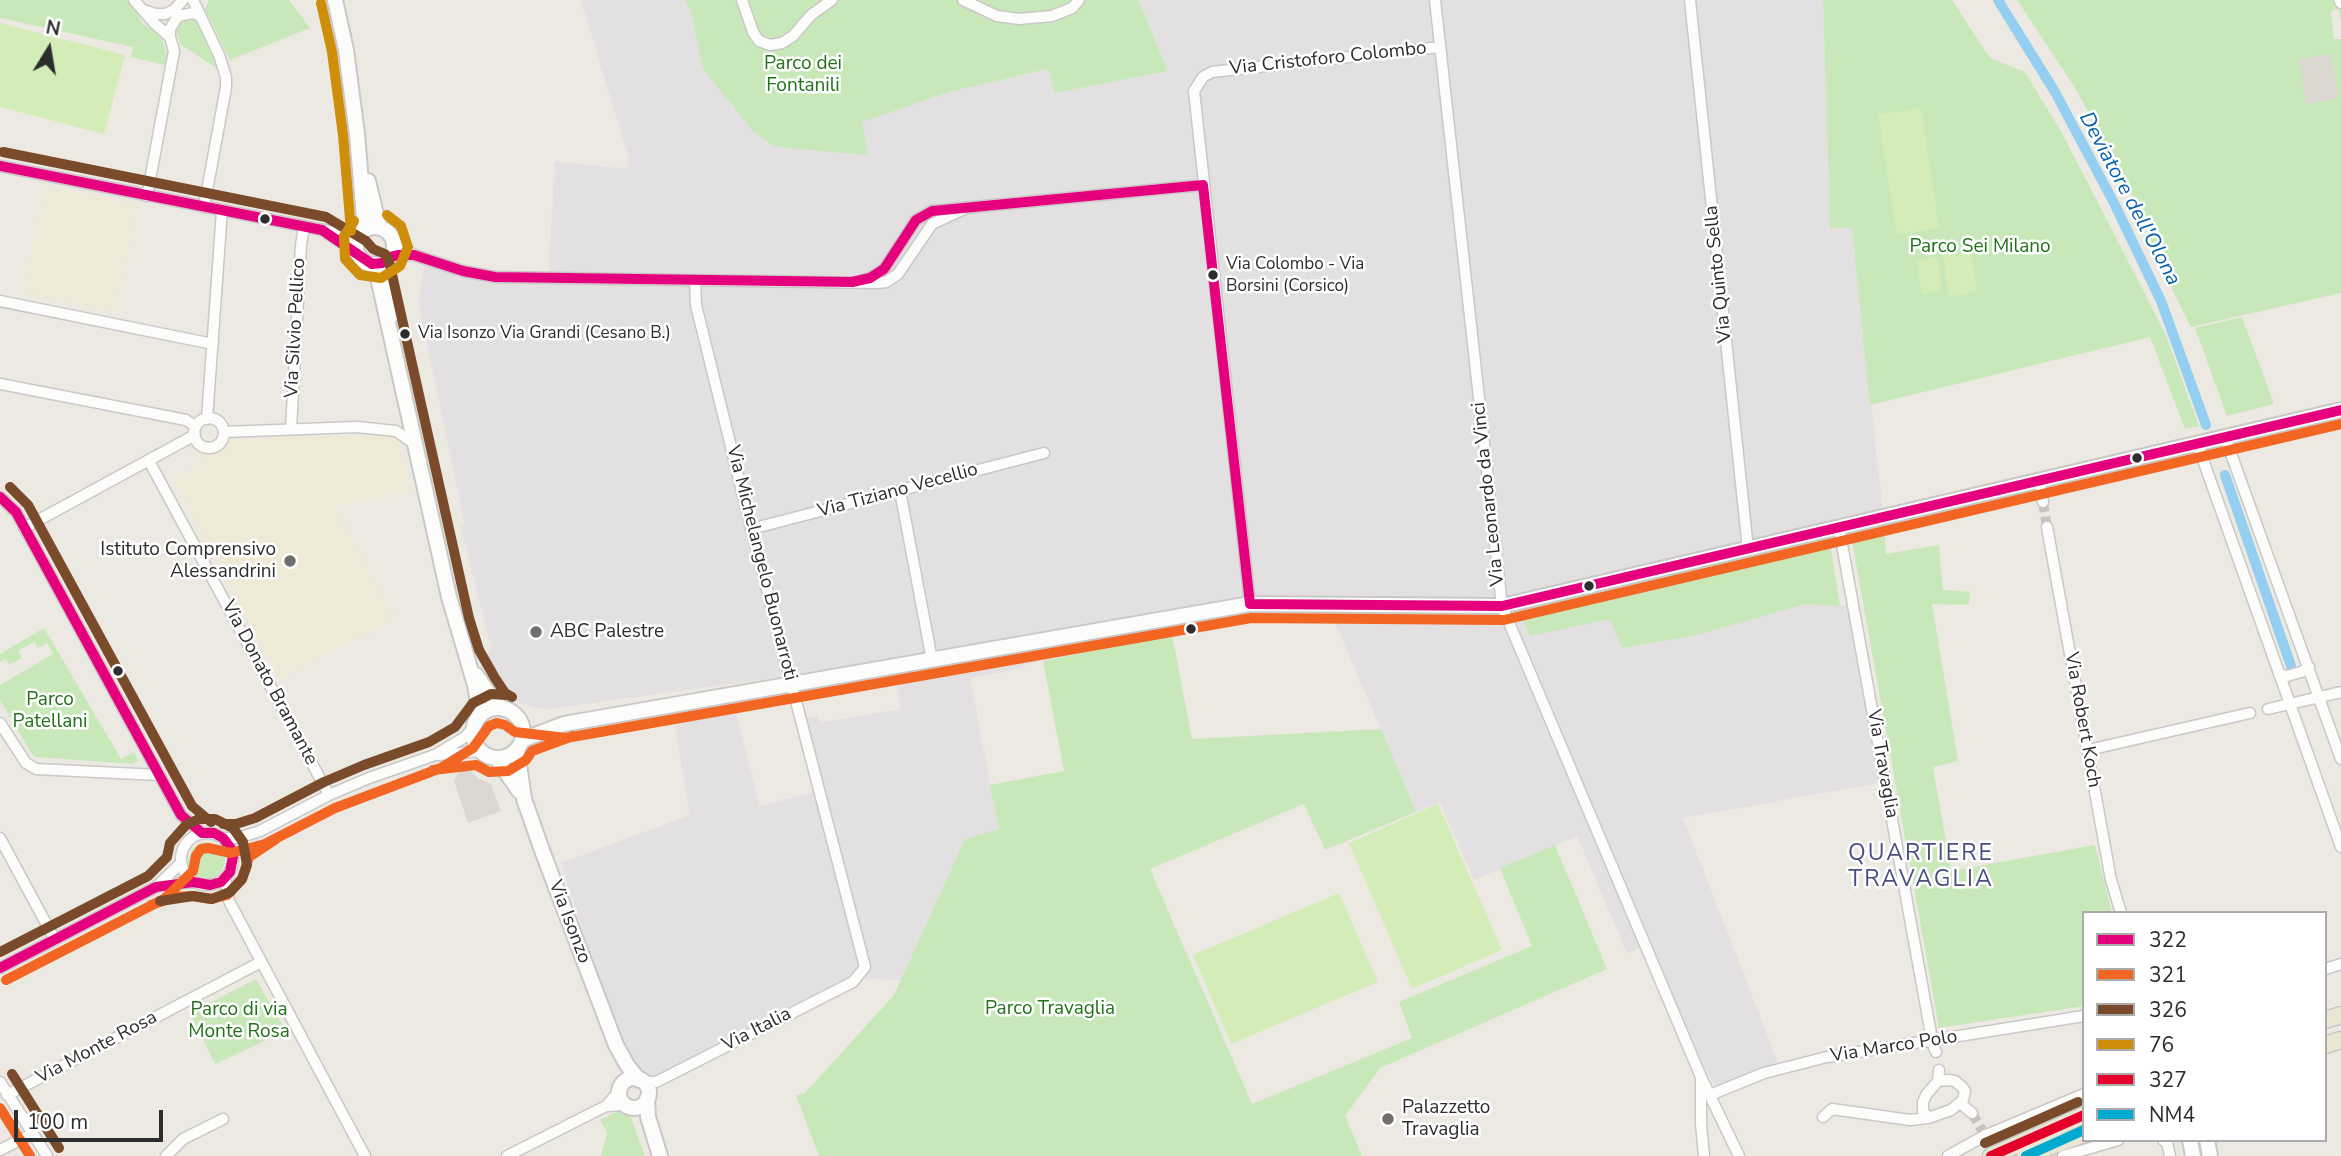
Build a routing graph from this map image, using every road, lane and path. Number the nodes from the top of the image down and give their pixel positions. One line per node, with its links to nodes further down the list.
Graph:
1 (183, 0): 10 (street)
2 (193, 0): 11 (street)
3 (335, 0): 22 (street)
4 (742, 0): 5 (street)
5 (832, 0)
6 (963, 0): 7 (street)
7 (1079, 0)
8 (1434, 0): 13 (street, Via Leonardo da Vinci)
9 (1690, 0): 50 (street, Via Quinto Sella)
10 (137, 4): 12 (street)
11 (200, 16): 12 (street); 17 (street)
12 (170, 37): 16 (street)
13 (1440, 47): 15 (street, Via Cristoforo Colombo); 52 (street, Via Leonardo da Vinci)
14 (0, 166): 16 (street)
15 (1203, 185): 18 (street); 51 (street, Via Cristoforo Colombo)
16 (147, 196): 17 (street)
17 (204, 207): 19 (street)
18 (964, 209): 28 (street); 28 (street)
19 (222, 210): 20 (street); 30 (street)
20 (304, 227): 21 (street); 34 (street, Via Silvio Pellico)
21 (321, 230): 22 (street); 24 (street)
22 (369, 230): 23 (street); 24 (street)
23 (393, 241): 25 (street); 26 (street)
24 (358, 253): 26 (street)
25 (414, 255): 26 (street); 27 (street)
26 (383, 261): 39 (street)
27 (695, 280): 28 (street); 49 (street, Via Michelangelo Buonarroti)
28 (852, 282)
29 (0, 301): 30 (street)
30 (213, 344): 33 (street)
31 (0, 384): 35 (street)
32 (2341, 410): 37 (street)
33 (207, 419): 35 (street); 36 (street)
34 (291, 429): 36 (street); 39 (street)
35 (195, 431): 36 (street); 41 (street)
36 (224, 432)
37 (2225, 437): 38 (street); 55 (street)
38 (2197, 443): 42 (street); 56 (street)
39 (416, 446): 53 (street)
40 (1044, 453): 43 (street, Via Tiziano Vecellio)
41 (149, 461): 47 (street); 75 (street, Via Donato Bramante)
42 (2039, 479): 45 (street); 48 (street)
43 (900, 491): 49 (street, Via Tiziano Vecellio); 54 (street)
44 (0, 497): 47 (street)
45 (2043, 502)
46 (2047, 527): 69 (street, Via Robert Koch)
47 (24, 528): 74 (street)
48 (1839, 528): 50 (street); 97 (street, Via Travaglia)
49 (751, 529): 57 (street, Via Michelangelo Buonarroti)
50 (1748, 549): 52 (street)
51 (1250, 604): 52 (street); 54 (street)
52 (1502, 606): 101 (street, Via Leonardo da Vinci)
53 (466, 656): 61 (street); 65 (street)
54 (932, 660): 57 (street)
55 (2309, 667): 56 (street); 59 (street)
56 (2278, 674): 60 (street)
57 (792, 684): 67 (street); 94 (street, Via Michelangelo Buonarroti)
58 (2341, 692): 59 (street)
59 (2320, 698): 60 (street); 73 (street)
60 (2289, 704): 62 (street); 83 (street)
61 (504, 709): 64 (street); 65 (street)
62 (2267, 709)
63 (2250, 713): 69 (street)
64 (518, 718): 67 (street); 68 (street)
65 (477, 722): 70 (street); 71 (street)
66 (0, 723): 74 (street)
67 (564, 724): 68 (street)
68 (520, 745): 72 (street); 76 (street, Via Isonzo)
69 (2088, 750): 91 (street, Via Robert Koch)
70 (479, 751): 71 (street); 72 (street)
71 (435, 755): 75 (street)
72 (497, 759): 76 (street, Via Isonzo)
73 (2341, 759)
74 (159, 775): 77 (street)
75 (329, 795): 78 (street)
76 (524, 799): 98 (street, Via Isonzo)
77 (181, 815): 79 (street); 82 (street)
78 (260, 831): 81 (street); 84 (street)
79 (202, 833): 81 (street); 82 (street)
80 (0, 838): 92 (street)
81 (223, 838): 84 (street)
82 (185, 844): 85 (street)
83 (2341, 847)
84 (233, 857): 86 (street)
85 (181, 863): 87 (street); 89 (street)
86 (225, 878): 88 (street); 90 (street)
87 (194, 882): 88 (street); 89 (street)
88 (210, 885): 90 (street)
89 (156, 887): 92 (street)
90 (229, 901): 93 (street)
91 (2120, 911)
92 (55, 940): 95 (street)
93 (261, 962): 105 (street, Via Monte Rosa); 124 (street)
94 (865, 967): 102 (street, Via Italia)
95 (0, 968)
96 (2082, 1016): 97 (street, Via Marco Polo)
97 (1932, 1041): 99 (street, Via Travaglia); 106 (street, Via Marco Polo)
98 (616, 1045): 102 (street, Via Isonzo); 108 (street, Via Isonzo)
99 (1936, 1052)
100 (1939, 1070): 103 (street)
101 (1701, 1077): 106 (street, Via Leonardo da Vinci); 127 (street, Via Leonardo da Vinci)
102 (641, 1081): 108 (street); 109 (street)
103 (1938, 1081): 110 (street); 114 (street)
104 (0, 1082): 105 (street)
105 (7, 1095): 116 (street)
106 (1710, 1095): 128 (street, Via Leonardo da Vinci)
107 (2082, 1095): 129 (street)
108 (623, 1097): 109 (street); 118 (street); 125 (street)
109 (647, 1099): 118 (street)
110 (1961, 1104): 111 (street); 114 (street)
111 (1972, 1113)
112 (2082, 1116): 130 (main road)
113 (1824, 1117): 114 (street)
114 (1928, 1118)
115 (223, 1119): 123 (street)
116 (32, 1134): 121 (street); 122 (street)
117 (2082, 1135): 131 (main road)
118 (653, 1137): 126 (street)
119 (2111, 1142): 132 (street)
120 (2165, 1142): 133 (street)
121 (0, 1150)
122 (47, 1156)
123 (166, 1156)
124 (365, 1156)
125 (507, 1156)
126 (660, 1156)
127 (1704, 1156)
128 (1739, 1156)
129 (1948, 1156)
130 (1991, 1156)
131 (2025, 1156)
132 (2063, 1156)
133 (2170, 1156)

